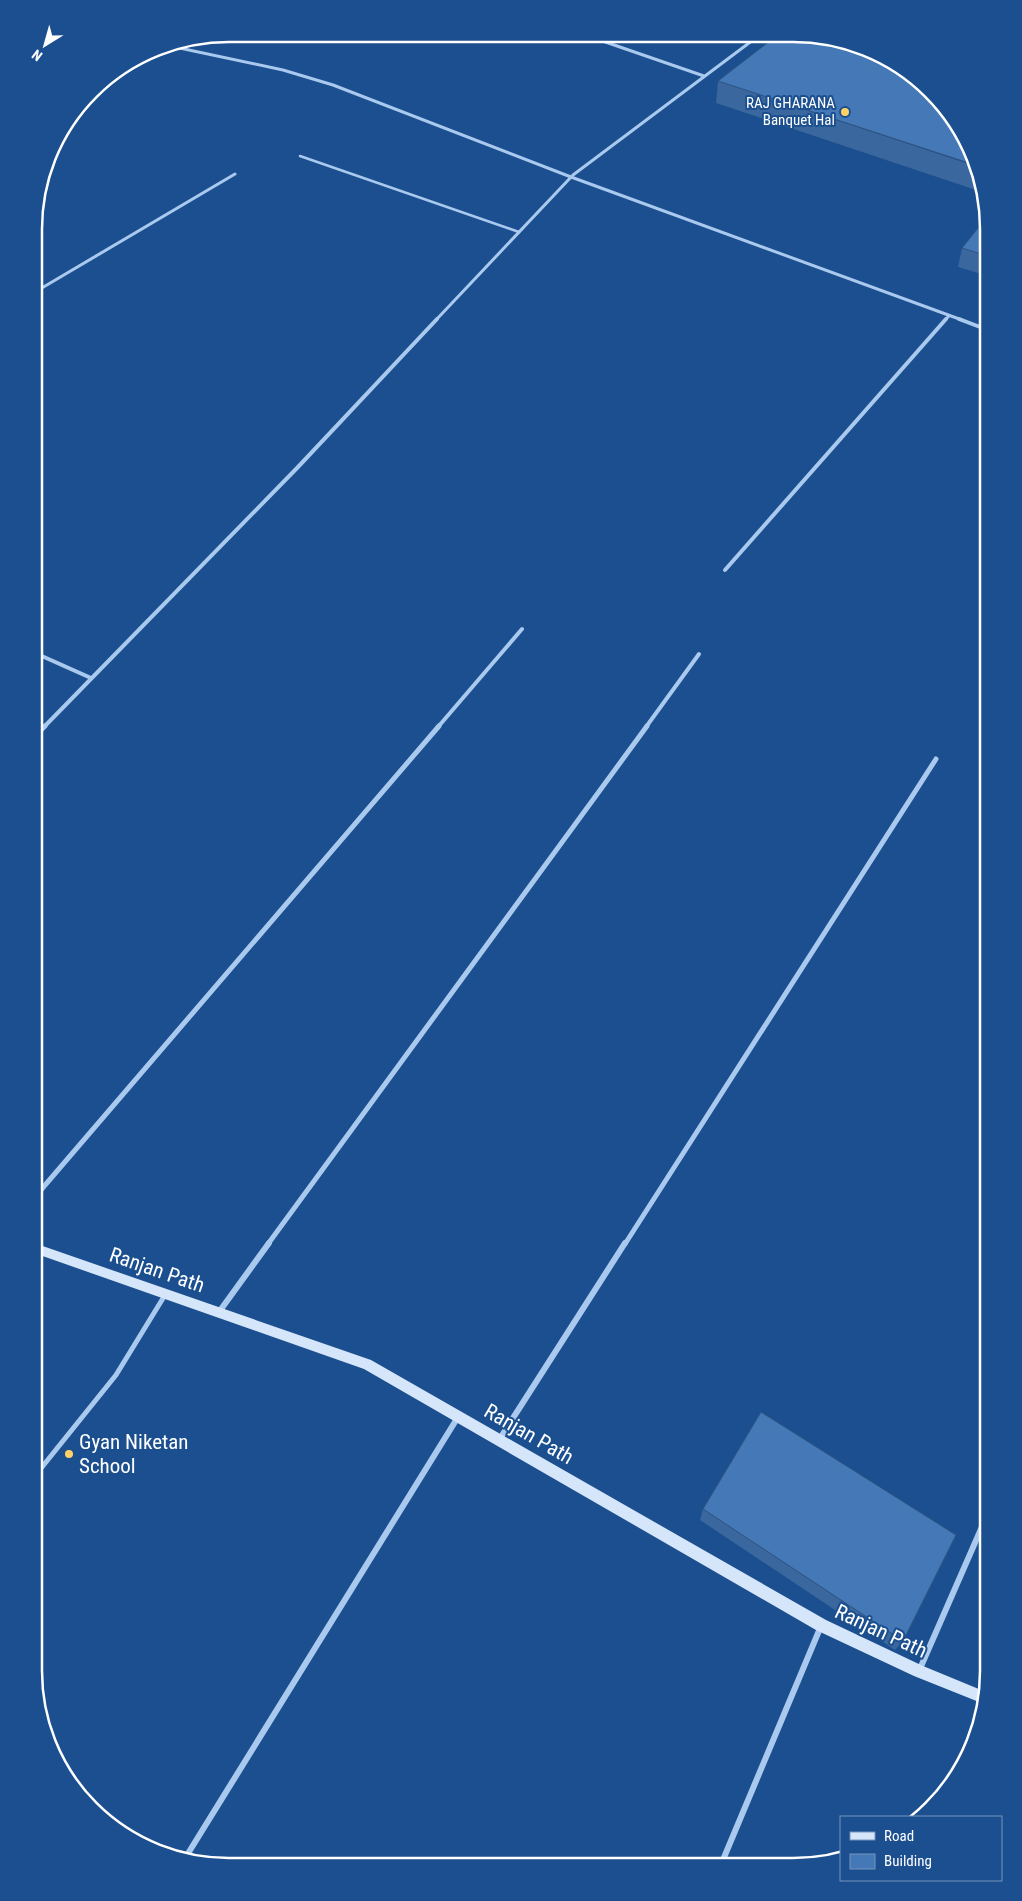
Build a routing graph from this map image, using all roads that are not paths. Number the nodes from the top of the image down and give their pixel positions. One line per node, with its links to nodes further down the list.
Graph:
1 (605, 42): 4 (street)
2 (750, 42): 4 (street)
3 (183, 49): 7 (street)
4 (704, 76): 7 (street)
5 (300, 156): 8 (lane)
6 (235, 174): 9 (street)
7 (571, 177): 8 (street); 10 (street)
8 (519, 232): 16 (street)
9 (42, 288)
10 (949, 316): 11 (street); 12 (street)
11 (980, 327)
12 (724, 570)
13 (522, 629): 19 (street)
14 (699, 654): 22 (street)
15 (42, 656): 16 (street)
16 (92, 678): 17 (street)
17 (42, 729)
18 (936, 760): 24 (street)
19 (42, 1189)
20 (42, 1251): 21 (street, Ranjan Path)
21 (166, 1294): 22 (street, Ranjan Path); 25 (lane)
22 (219, 1312): 23 (street, Ranjan Path)
23 (458, 1416): 24 (street, Ranjan Path); 30 (street)
24 (499, 1440): 27 (street, Ranjan Path)
25 (42, 1467)
26 (980, 1531): 28 (street)
27 (821, 1625): 28 (street, Ranjan Path); 31 (street)
28 (919, 1671): 29 (street, Ranjan Path)
29 (978, 1695)
30 (188, 1854)
31 (724, 1858)

